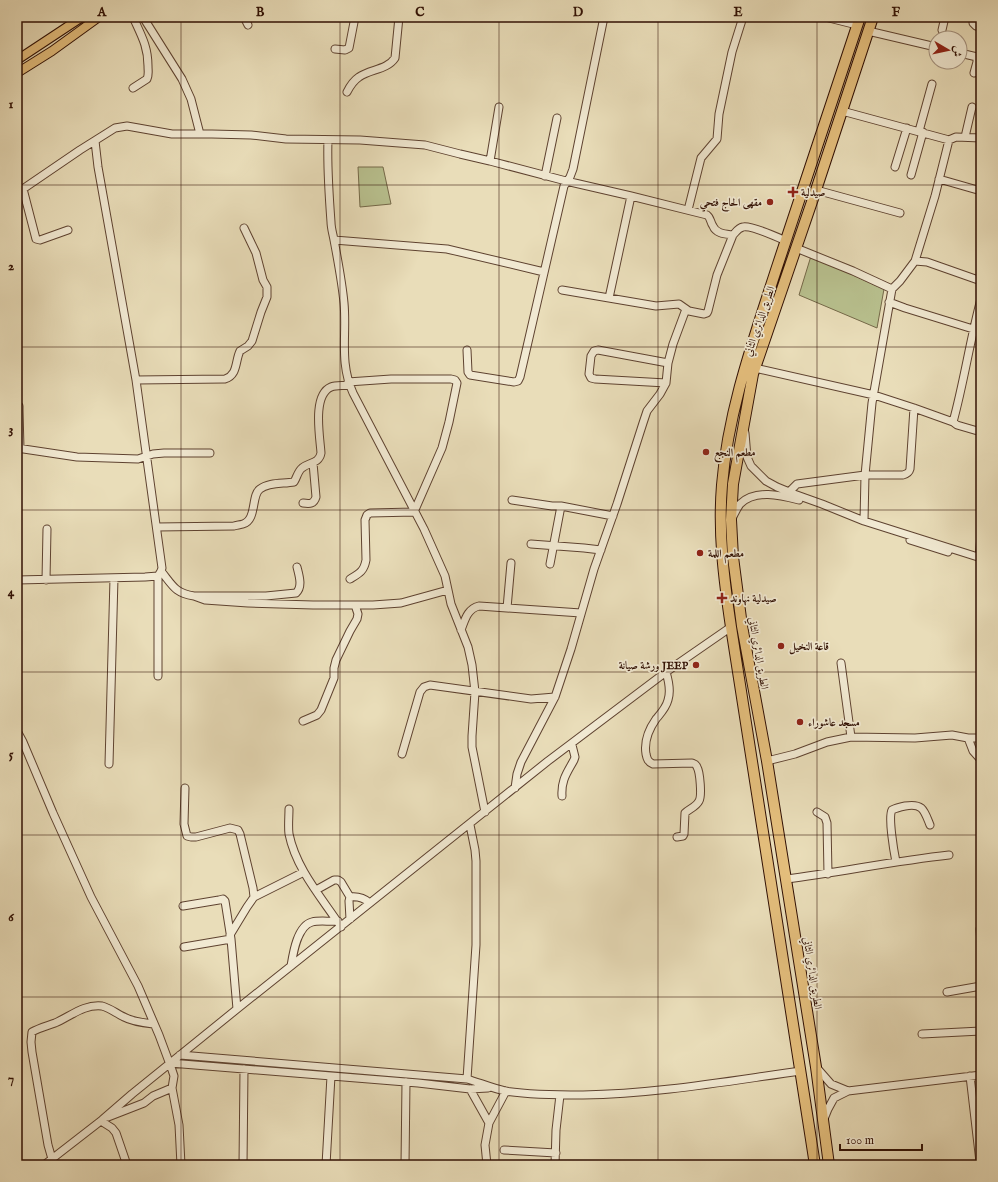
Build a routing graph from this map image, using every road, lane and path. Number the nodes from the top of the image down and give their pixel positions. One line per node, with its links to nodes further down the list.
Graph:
1 (82, 17): 22 (main road)
2 (99, 17): 23 (main road)
3 (134, 17): 26 (street)
4 (143, 17): 34 (street)
5 (244, 17): 15 (street)
6 (356, 17): 20 (street)
7 (399, 17): 27 (street)
8 (604, 17): 45 (street)
9 (742, 17): 50 (street)
10 (825, 17): 14 (street)
11 (873, 17): 18 (highway, الطريق الدائري الثاني)
12 (945, 17): 17 (street)
13 (973, 17): 16 (street)
14 (858, 21): 56 (highway, الطريق الدائري الثاني)
15 (248, 25)
16 (981, 27)
17 (942, 30)
18 (868, 31): 19 (street); 30 (highway, الطريق الدائري الثاني)
19 (928, 45)
20 (336, 49)
21 (968, 54): 24 (street)
22 (17, 60)
23 (17, 73)
24 (974, 73)
25 (932, 84): 33 (street)
26 (133, 88)
27 (347, 92)
28 (499, 107): 40 (street)
29 (972, 107): 35 (street)
30 (842, 111): 32 (street); 46 (highway, الطريق الدائري الثاني)
31 (557, 118): 43 (street)
32 (906, 128): 33 (street); 41 (street)
33 (921, 132): 38 (street); 42 (street)
34 (200, 134): 37 (street); 39 (street)
35 (965, 137): 36 (street); 38 (street)
36 (981, 138)
37 (328, 140): 40 (street); 55 (street)
38 (949, 140): 44 (street)
39 (95, 141): 47 (street); 71 (street)
40 (490, 161): 43 (street)
41 (895, 167)
42 (911, 175)
43 (545, 176): 45 (street)
44 (939, 179): 48 (street); 58 (street)
45 (566, 182): 49 (street); 59 (street)
46 (816, 190): 51 (street); 57 (highway, الطريق الدائري الثاني)
47 (20, 191): 53 (street)
48 (981, 191)
49 (631, 196): 50 (street); 63 (street)
50 (688, 210): 54 (street)
51 (900, 213)
52 (244, 228): 71 (street)
53 (68, 230)
54 (734, 235): 56 (street); 66 (street)
55 (334, 240): 59 (street); 73 (street)
56 (786, 241): 113 (highway, الطريق الدائري الثاني)
57 (796, 248): 61 (street); 70 (highway, الطريق الدائري الثاني)
58 (915, 261): 60 (street); 61 (street)
59 (544, 272): 68 (street)
60 (981, 281)
61 (892, 289): 65 (street)
62 (562, 290): 63 (street)
63 (609, 298): 66 (street)
64 (981, 299): 67 (street)
65 (889, 302): 67 (street); 74 (street)
66 (686, 309): 69 (street)
67 (973, 329): 78 (street)
68 (467, 350)
69 (668, 363): 72 (street); 72 (street)
70 (755, 368): 74 (street); 77 (highway, الطريق الدائري الثاني)
71 (136, 380): 82 (street)
72 (666, 383): 90 (street)
73 (349, 384): 83 (street); 89 (street); 89 (street)
74 (874, 395): 76 (street); 84 (street)
75 (17, 404): 80 (street)
76 (914, 408): 78 (street); 84 (street)
77 (745, 418): 85 (street); 91 (highway, الطريق الدائري الثاني)
78 (953, 422): 79 (street)
79 (981, 432)
80 (18, 448): 82 (street)
81 (210, 453): 82 (street)
82 (147, 456): 93 (street)
83 (314, 463): 87 (street); 93 (street)
84 (866, 475): 85 (street); 92 (street)
85 (789, 492): 92 (street)
86 (512, 500): 88 (street)
87 (303, 504)
88 (561, 506): 90 (street); 97 (street)
89 (414, 512): 105 (street); 108 (street)
90 (613, 516): 98 (street)
91 (731, 520): 99 (street); 129 (highway, الطريق الدائري الثاني)
92 (864, 521): 99 (street)
93 (157, 527): 103 (street)
94 (47, 529): 107 (street)
95 (981, 536): 99 (street)
96 (532, 544): 97 (street)
97 (552, 546): 98 (street); 101 (street)
98 (601, 550): 112 (street)
99 (980, 559)
100 (511, 562): 111 (street)
101 (550, 564)
102 (298, 567): 109 (street)
103 (160, 574): 104 (street); 109 (street); 117 (street)
104 (114, 578): 107 (street); 130 (street)
105 (350, 579)
106 (17, 580): 107 (street)
107 (46, 580)
108 (448, 590): 110 (street); 114 (street)
109 (194, 596): 110 (street)
110 (355, 605): 120 (street)
111 (507, 608): 112 (street); 114 (street)
112 (581, 613): 119 (street)
113 (731, 628): 116 (street); 145 (highway, الطريق الدائري الثاني)
114 (461, 630): 118 (street)
115 (841, 663): 122 (street)
116 (666, 672): 126 (street); 139 (street)
117 (158, 676)
118 (475, 692): 119 (street); 127 (street); 135 (street)
119 (555, 697): 132 (street)
120 (303, 721)
121 (17, 731): 125 (street)
122 (851, 737): 123 (street); 129 (street)
123 (968, 738): 124 (street); 128 (street)
124 (981, 738)
125 (20, 743): 162 (street)
126 (572, 744): 132 (street); 133 (street)
127 (402, 754)
128 (981, 760)
129 (767, 761): 144 (highway, الطريق الدائري الثاني)
130 (109, 764)
131 (185, 788): 147 (street)
132 (515, 788): 135 (street)
133 (562, 796)
134 (289, 809): 142 (street)
135 (485, 812): 137 (street)
136 (817, 812): 143 (street)
137 (470, 825): 149 (street); 173 (street)
138 (930, 825): 141 (street)
139 (677, 837)
140 (949, 855): 141 (street)
141 (896, 862): 143 (street)
142 (304, 872): 146 (street); 147 (street)
143 (828, 874): 144 (street)
144 (786, 879): 145 (highway); 167 (highway, الطريق الدائري الثاني)
145 (771, 888): 158 (highway, الطريق الدائري الثاني)
146 (316, 890): 148 (street); 152 (street)
147 (254, 897): 154 (street)
148 (350, 897): 149 (street); 151 (street)
149 (370, 903): 151 (street)
150 (183, 906): 154 (street)
151 (350, 919): 152 (street)
152 (339, 924): 157 (street); 157 (street)
153 (980, 929): 155 (street)
154 (231, 937): 156 (street); 161 (street)
155 (981, 943)
156 (184, 947)
157 (291, 966): 161 (street)
158 (786, 985): 167 (highway); 169 (highway, الطريق الدائري الثاني)
159 (981, 986): 160 (street)
160 (946, 992)
161 (237, 1009): 165 (street)
162 (154, 1024): 166 (street); 187 (street)
163 (981, 1031): 164 (street)
164 (922, 1034)
165 (180, 1055): 166 (street); 173 (street)
166 (170, 1063): 168 (street); 175 (street); 182 (street)
167 (816, 1066): 179 (street); 183 (highway, الطريق الدائري الثاني)
168 (244, 1069): 171 (street); 192 (street)
169 (800, 1071): 180 (street); 197 (highway, الطريق الدائري الثاني)
170 (981, 1075): 172 (street)
171 (331, 1076): 174 (street); 193 (street)
172 (970, 1076): 179 (street); 181 (street)
173 (467, 1079): 176 (street)
174 (406, 1082): 177 (street); 194 (street)
175 (172, 1088): 182 (street); 191 (street)
176 (492, 1088): 177 (street); 178 (street)
177 (470, 1089): 184 (street)
178 (506, 1091): 180 (street); 184 (street)
179 (848, 1091): 183 (street)
180 (560, 1095): 186 (street)
181 (978, 1116): 188 (street)
182 (102, 1120): 187 (street); 190 (street)
183 (824, 1121): 198 (highway, الطريق الدائري الثاني)
184 (489, 1123): 195 (street)
185 (504, 1150): 186 (street)
186 (556, 1153): 196 (street)
187 (52, 1159): 189 (street)
188 (980, 1162)
189 (45, 1165)
190 (127, 1165)
191 (181, 1165)
192 (243, 1165)
193 (326, 1165)
194 (405, 1165)
195 (487, 1165)
196 (555, 1165)
197 (815, 1165)
198 (829, 1165)

